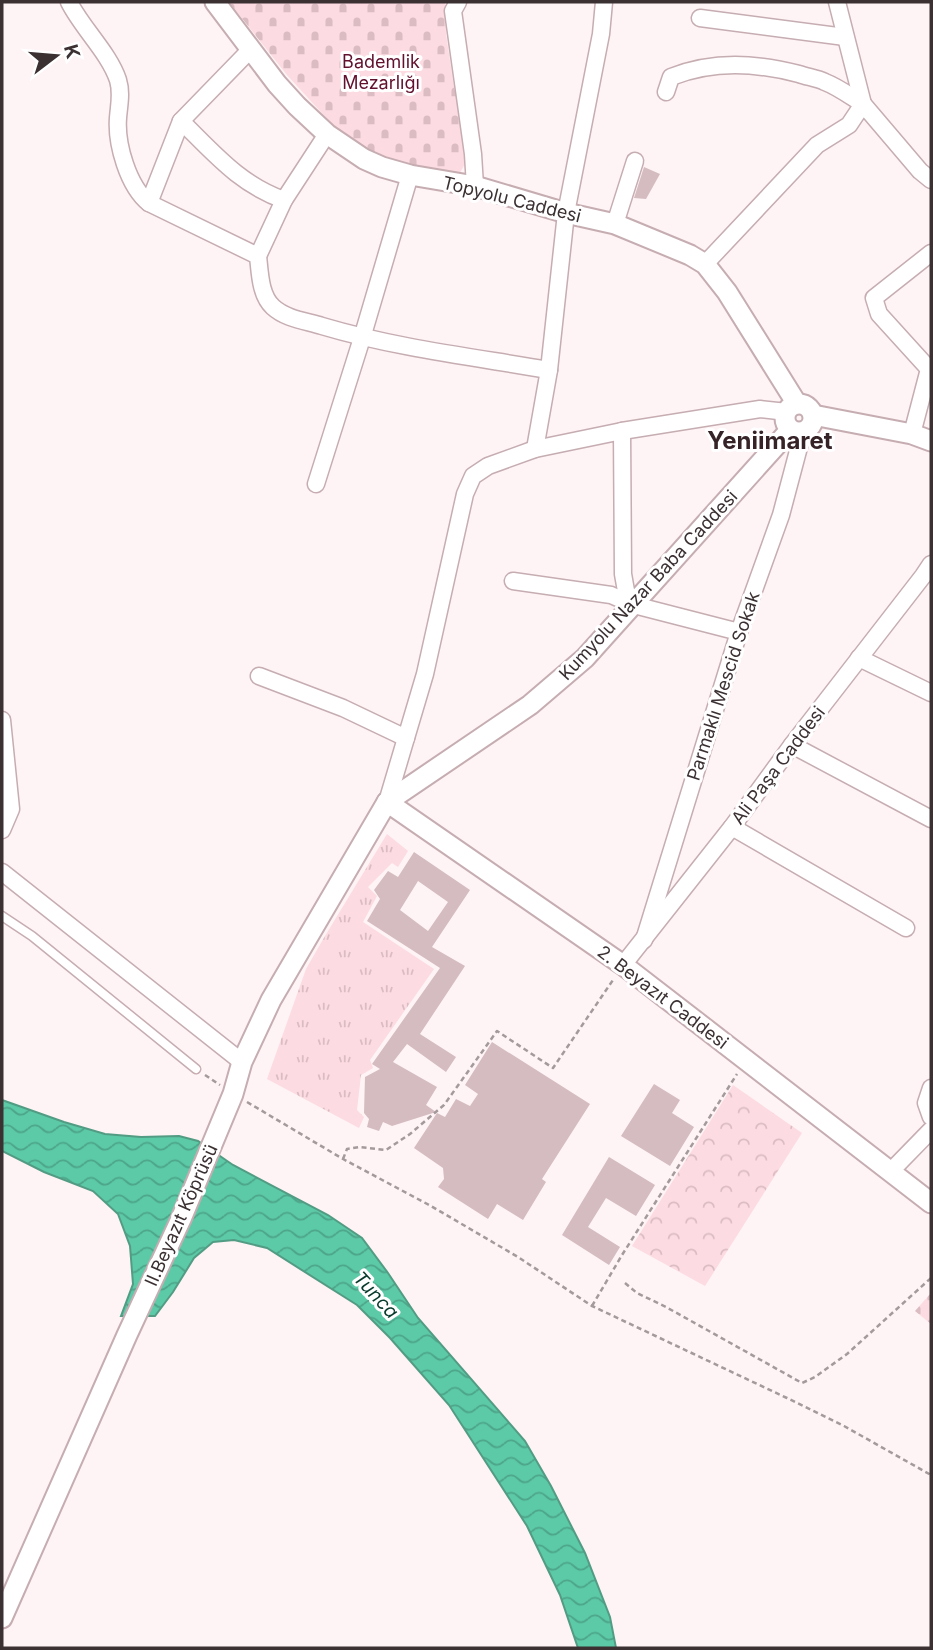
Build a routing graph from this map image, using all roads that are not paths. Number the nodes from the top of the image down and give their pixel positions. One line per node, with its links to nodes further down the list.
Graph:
1 (69, 2): 18 (street)
2 (215, 2): 8 (street, Topyolu Caddesi)
3 (458, 2): 16 (street)
4 (604, 2): 19 (street)
5 (837, 2): 7 (street)
6 (699, 19): 7 (street)
7 (845, 37): 10 (street)
8 (251, 49): 11 (street); 12 (street, Topyolu Caddesi)
9 (666, 92): 10 (street)
10 (863, 104): 15 (street); 23 (street)
11 (181, 121): 17 (street); 18 (street)
12 (327, 134): 14 (street, Topyolu Caddesi); 17 (street)
13 (635, 161): 20 (street)
14 (410, 174): 16 (street, Topyolu Caddesi); 24 (street)
15 (931, 180)
16 (475, 186): 19 (street, Topyolu Caddesi)
17 (284, 200): 22 (street)
18 (149, 203): 22 (street)
19 (566, 213): 20 (street, Topyolu Caddesi); 25 (street)
20 (615, 223): 23 (street, Topyolu Caddesi)
21 (931, 253): 28 (street)
22 (258, 256): 24 (street)
23 (705, 264): 26 (street, Topyolu Caddesi)
24 (362, 338): 25 (street); 31 (street)
25 (549, 370): 30 (street)
26 (798, 419): 27 (street); 28 (street); 34 (street, Kumyolu Nazar Baba Caddesi); 35 (street, Parmaklı Mescid Sokak)
27 (622, 431): 30 (street); 34 (street)
28 (912, 434): 29 (street)
29 (931, 441)
30 (536, 449): 40 (street)
31 (316, 484)
32 (929, 573): 36 (street, Ali Paşa Caddesi)
33 (513, 581): 34 (street)
34 (634, 605): 35 (street); 42 (street, Kumyolu Nazar Baba Caddesi)
35 (738, 632): 49 (street, Parmaklı Mescid Sokak)
36 (859, 658): 38 (street); 41 (street, Ali Paşa Caddesi)
37 (258, 676): 40 (street)
38 (931, 693)
39 (2, 720): 45 (street)
40 (406, 738): 42 (street)
41 (792, 745): 43 (street); 44 (street, Ali Paşa Caddesi)
42 (387, 802): 50 (street, 2. Beyazıt Caddesi); 51 (street, Kumyolu Nazar Baba Caddesi)
43 (931, 820)
44 (732, 827): 48 (street); 49 (street, Ali Paşa Caddesi)
45 (2, 831)
46 (2, 872): 51 (street)
47 (2, 916): 52 (lane)
48 (906, 928)
49 (644, 940): 50 (street, Ali Paşa Caddesi)
50 (623, 965): 57 (street, 2. Beyazıt Caddesi)
51 (242, 1062): 54 (street, Kumyolu Nazar Baba Caddesi)
52 (196, 1069)
53 (931, 1088): 55 (street)
54 (233, 1094): 59 (street, II.Beyazıt Köprüsü)
55 (931, 1117)
56 (931, 1130): 57 (street)
57 (891, 1171): 58 (street, 2. Beyazıt Caddesi)
58 (931, 1203)
59 (2, 1618)

